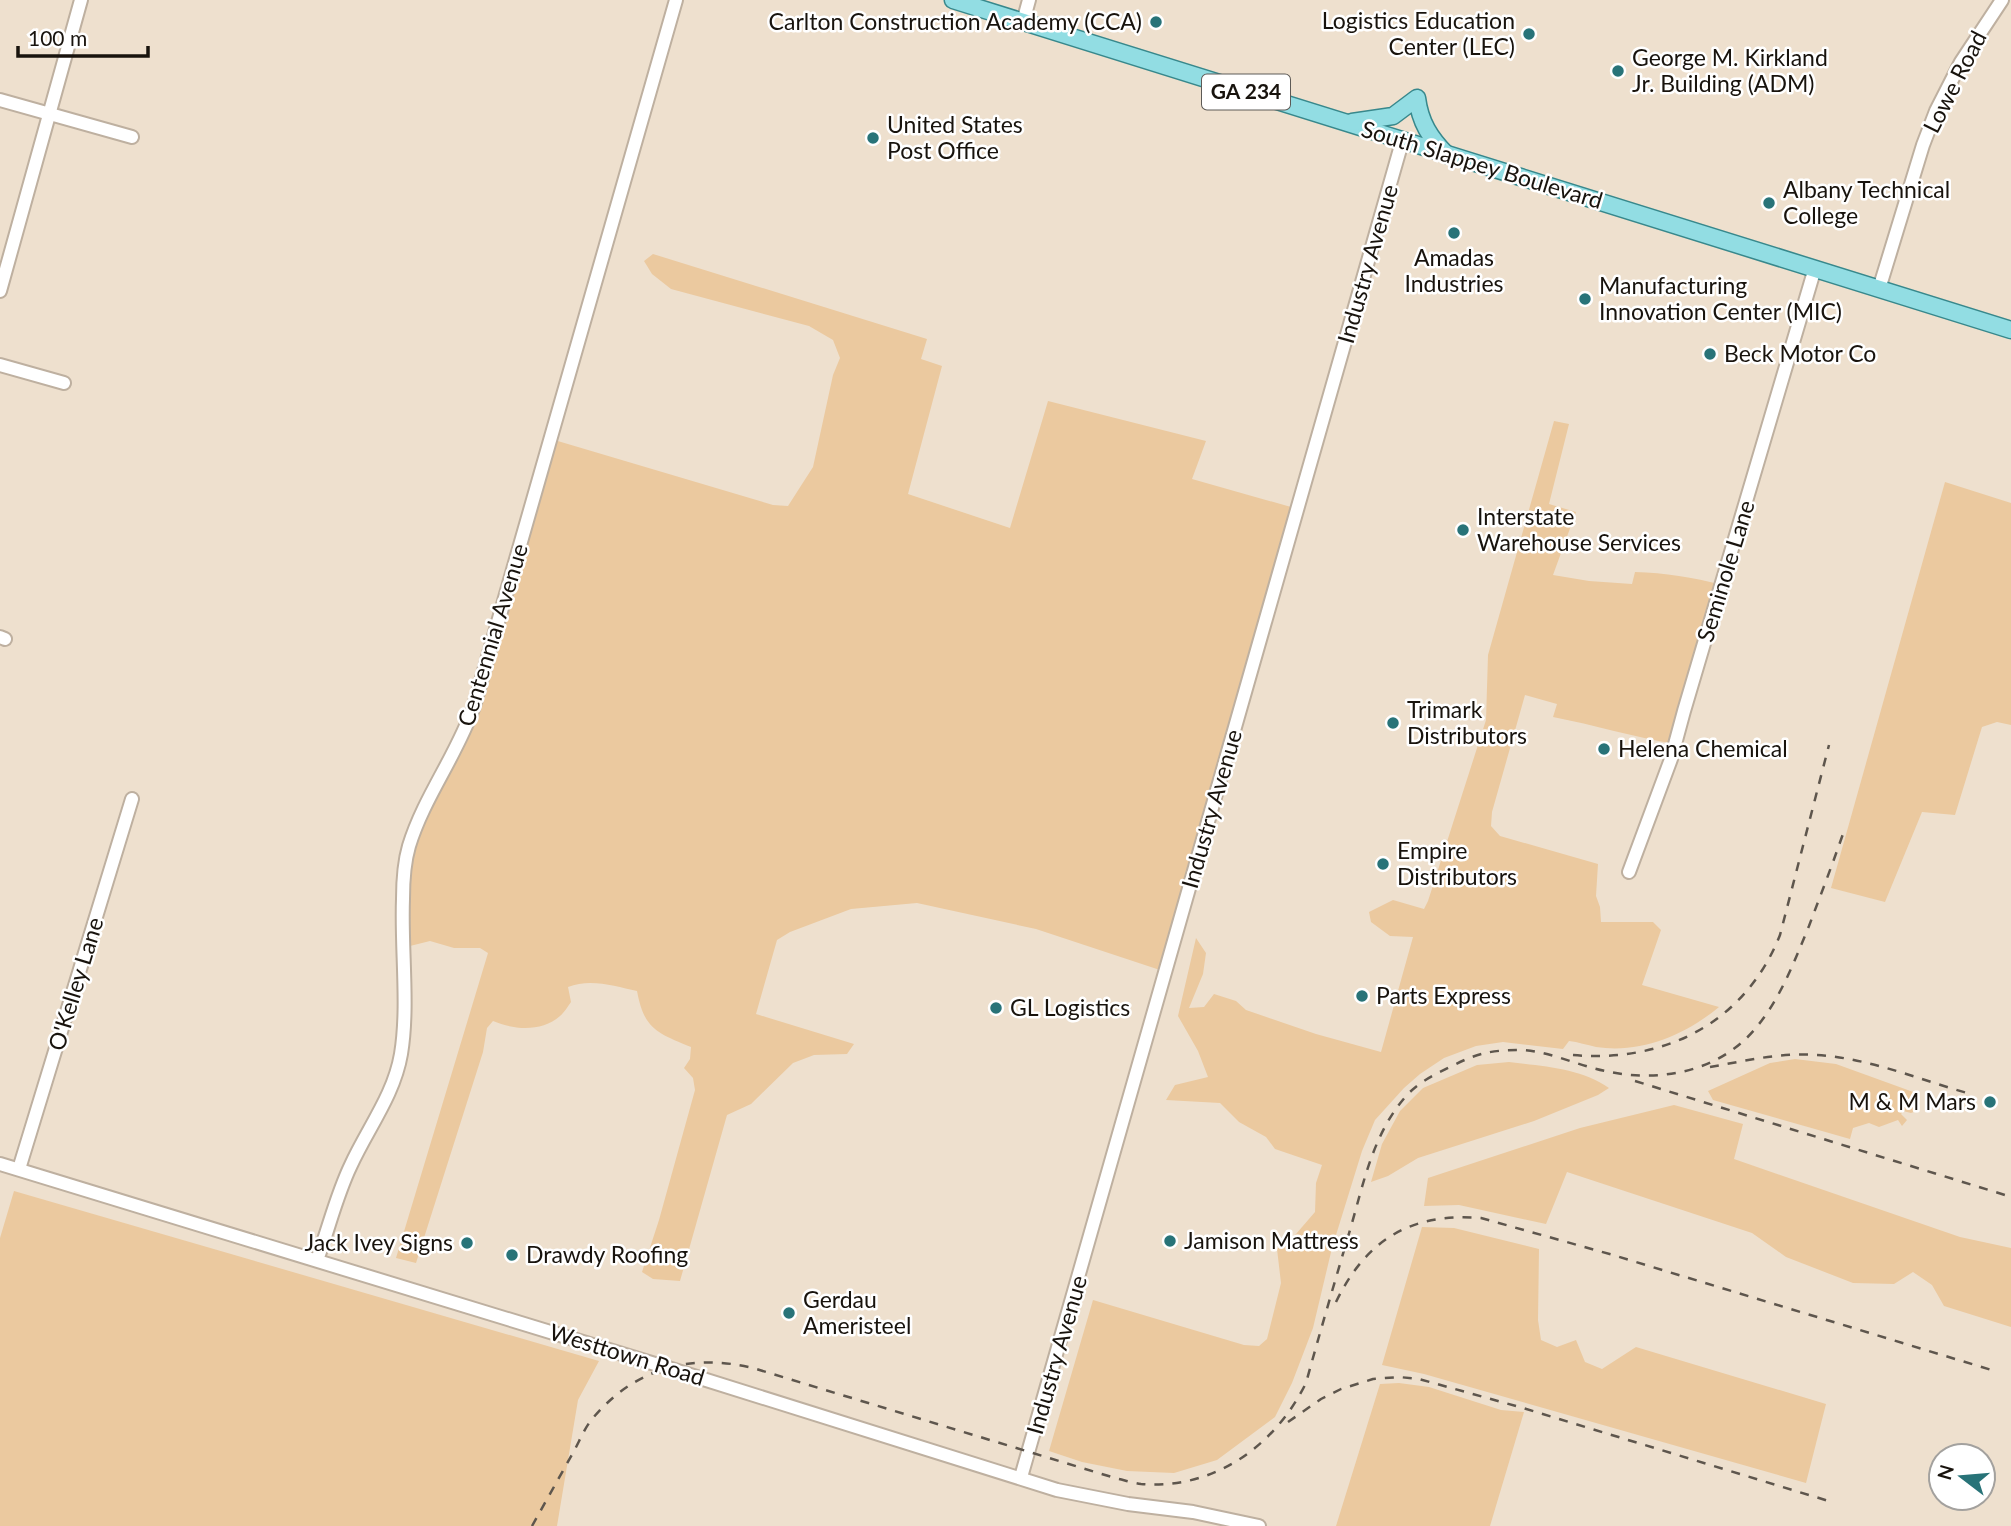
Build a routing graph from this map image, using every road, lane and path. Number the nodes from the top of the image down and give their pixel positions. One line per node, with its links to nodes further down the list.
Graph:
1 (81, 0): 8 (street)
2 (676, 0): 23 (street, Centennial Avenue)
3 (953, 0): 6 (main road, South Slappey Boulevard / GA 234)
4 (1029, 0): 6 (street)
5 (2002, 0): 14 (street, Lowe Road)
6 (1023, 22): 9 (main road, South Slappey Boulevard / GA 234)
7 (0, 100): 8 (street)
8 (50, 114): 10 (street); 15 (street)
9 (1342, 122): 11 (main road, South Slappey Boulevard / GA 234); 12 (main road)
10 (132, 137)
11 (1402, 142): 12 (main road, South Slappey Boulevard / GA 234); 24 (street, Industry Avenue)
12 (1448, 156): 13 (main road, South Slappey Boulevard / GA 234)
13 (1815, 268): 14 (main road, South Slappey Boulevard / GA 234); 20 (street, Seminole Lane)
14 (1879, 289): 16 (main road, South Slappey Boulevard / GA 234)
15 (0, 292)
16 (2011, 330)
17 (0, 365): 18 (street)
18 (64, 383)
19 (132, 799): 22 (street, O'Kelley Lane)
20 (1629, 872)
21 (0, 1164): 22 (street, Westtown Road)
22 (19, 1169): 23 (street, Westtown Road)
23 (317, 1260): 24 (street, Westtown Road)
24 (1021, 1477): 25 (street, Westtown Road)
25 (1259, 1526)

